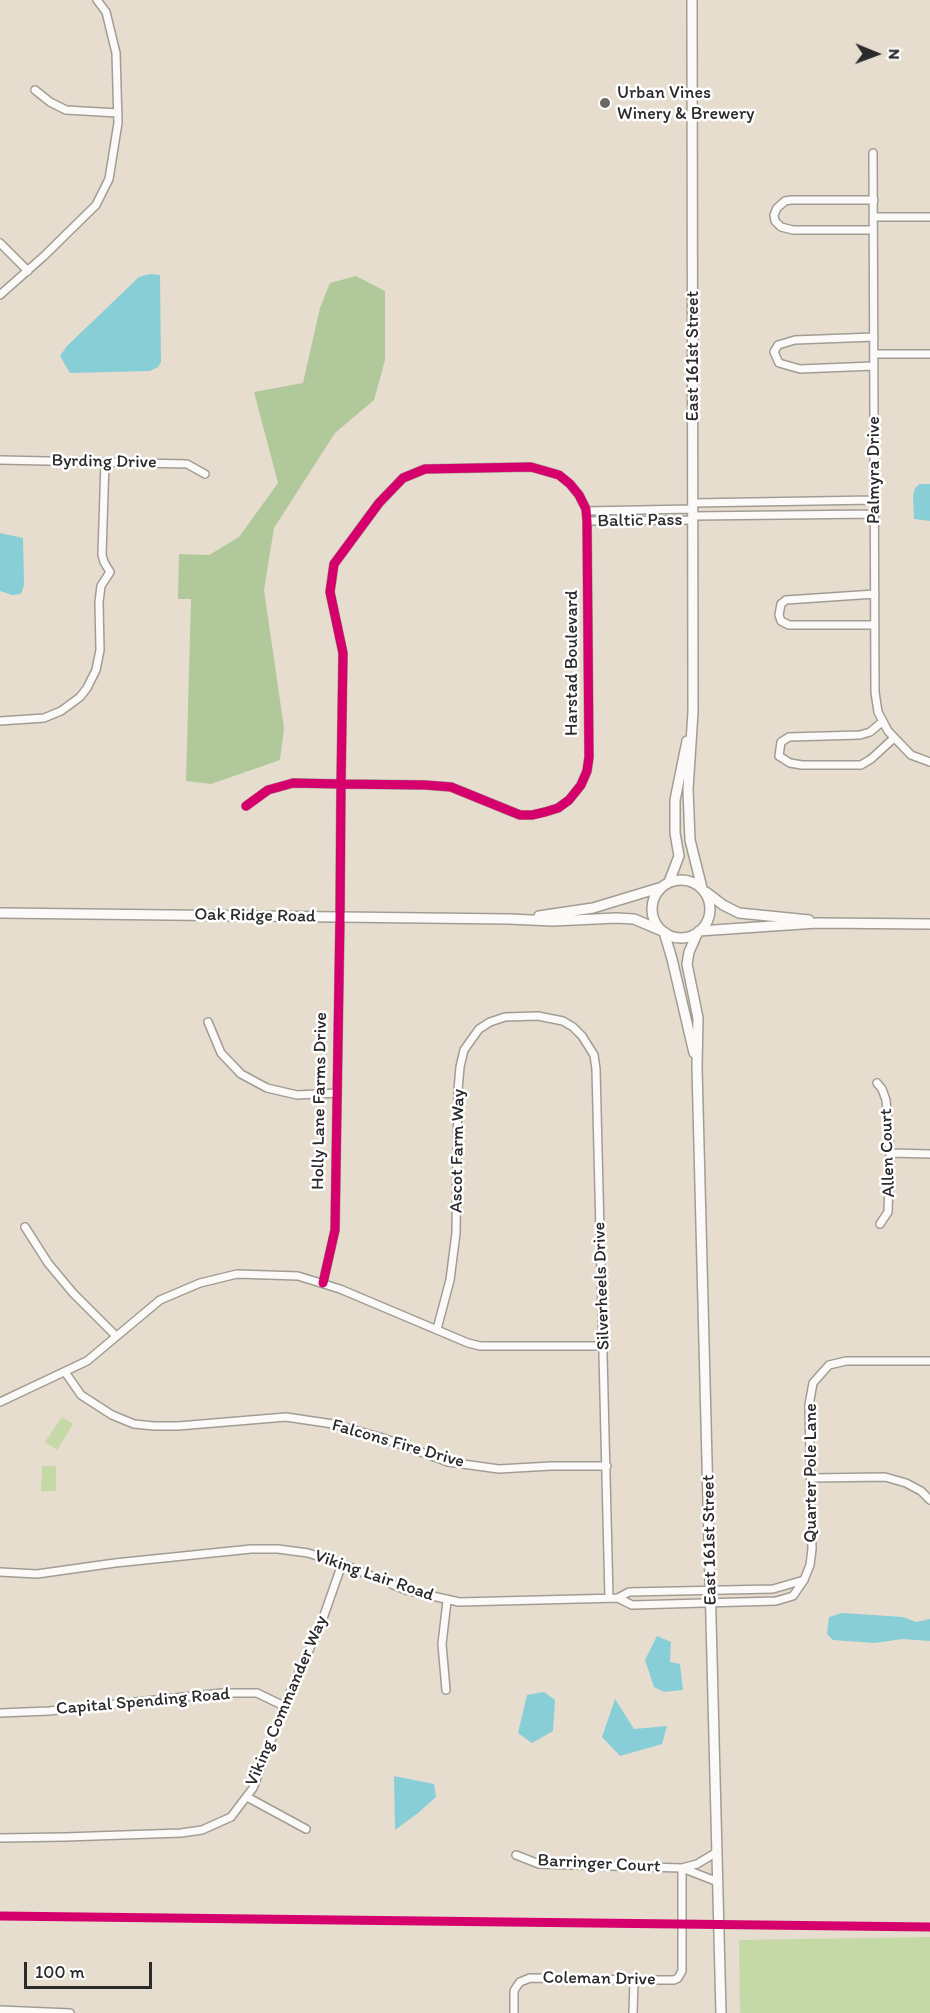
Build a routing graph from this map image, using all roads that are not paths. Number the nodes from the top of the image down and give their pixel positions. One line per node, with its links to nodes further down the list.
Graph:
1 (97, 0): 4 (street)
2 (692, 0): 22 (street, East 161st Street)
3 (34, 90): 4 (street)
4 (118, 112): 11 (street)
5 (873, 153): 6 (street, Palmyra Drive)
6 (874, 200): 7 (street, Palmyra Drive); 9 (street)
7 (873, 217): 8 (street); 9 (street, Palmyra Drive)
8 (930, 217)
9 (873, 230): 13 (street, Palmyra Drive)
10 (0, 243): 11 (street)
11 (28, 271): 12 (street)
12 (0, 295)
13 (874, 337): 14 (street, Palmyra Drive); 16 (street)
14 (874, 354): 15 (street); 16 (street, Palmyra Drive)
15 (930, 354)
16 (874, 366): 20 (street, Palmyra Drive)
17 (0, 460): 18 (street, Byrding Drive)
18 (105, 462): 19 (street, Byrding Drive); 28 (street)
19 (206, 474)
20 (874, 500): 22 (street); 23 (street, Palmyra Drive)
21 (586, 511): 22 (street, Baltic Pass); 24 (street, Harstad Boulevard); 32 (street, Holly Lane Farms Drive)
22 (693, 512): 23 (street); 24 (street, Baltic Pass); 27 (street, East 161st Street)
23 (874, 514): 25 (street, Palmyra Drive)
24 (587, 521): 32 (street, Harstad Boulevard)
25 (875, 594): 26 (street, Palmyra Drive); 26 (street)
26 (875, 625): 29 (street, Palmyra Drive)
27 (693, 712): 34 (street, East 161st Street); 35 (street, East 161st Street)
28 (0, 721)
29 (882, 722): 30 (street, Palmyra Drive); 30 (street)
30 (894, 738): 31 (street, Palmyra Drive)
31 (930, 762)
32 (341, 784): 33 (street); 37 (street, Holly Lane Farms Drive)
33 (246, 806)
34 (665, 884): 35 (street); 38 (street, Oak Ridge Road); 41 (street)
35 (703, 889): 39 (street); 42 (street)
36 (0, 913): 37 (street, Oak Ridge Road)
37 (340, 917): 38 (street, Oak Ridge Road); 47 (street, Holly Lane Farms Drive)
38 (509, 919): 41 (street, Oak Ridge Road)
39 (817, 923): 40 (street); 42 (street)
40 (930, 924)
41 (662, 931): 42 (street); 45 (street, East 161st Street)
42 (698, 933): 45 (street, East 161st Street)
43 (529, 1016): 53 (street, Ascot Farm Way); 55 (street, Silverheels Drive)
44 (208, 1022): 47 (street)
45 (697, 1067): 65 (street, East 161st Street)
46 (877, 1083): 48 (street, Allen Court)
47 (337, 1093): 52 (street, Holly Lane Farms Drive)
48 (890, 1154): 49 (street); 50 (street, Allen Court)
49 (930, 1154)
50 (880, 1224)
51 (26, 1227): 54 (street)
52 (323, 1283): 53 (street); 54 (street)
53 (437, 1329): 55 (street)
54 (116, 1336): 57 (street)
55 (604, 1346): 59 (street, Silverheels Drive)
56 (930, 1361): 60 (street, Quarter Pole Lane)
57 (65, 1372): 58 (street); 59 (street, Falcons Fire Drive)
58 (0, 1402)
59 (607, 1466): 66 (street, Silverheels Drive)
60 (811, 1479): 61 (street); 64 (street, Quarter Pole Lane)
61 (930, 1500)
62 (342, 1564): 63 (street, Viking Lair Road); 68 (street, Viking Lair Road); 71 (street, Viking Commander Way)
63 (0, 1572)
64 (804, 1580): 65 (street); 69 (street)
65 (711, 1589): 67 (street, Viking Lair Road); 69 (street, East 161st Street)
66 (609, 1598): 67 (street, Viking Lair Road); 68 (street, Viking Lair Road)
67 (618, 1598): 69 (street)
68 (447, 1600): 70 (street)
69 (711, 1603): 76 (street, East 161st Street)
70 (446, 1690)
71 (284, 1706): 72 (street, Capital Spending Road); 73 (street, Viking Commander Way)
72 (0, 1713)
73 (247, 1797): 74 (street); 75 (street, Viking Commander Way)
74 (306, 1829)
75 (0, 1838)
76 (717, 1852): 78 (street, Barringer Court); 79 (street, East 161st Street)
77 (516, 1855): 78 (street, Barringer Court)
78 (682, 1868): 79 (street, Barringer Court); 80 (street, Coleman Drive)
79 (718, 1882): 85 (street, East 161st Street)
80 (634, 1980): 83 (street, Coleman Drive); 84 (street)
81 (0, 2010): 82 (street)
82 (70, 2013)
83 (514, 2013)
84 (633, 2013)
85 (721, 2013)

